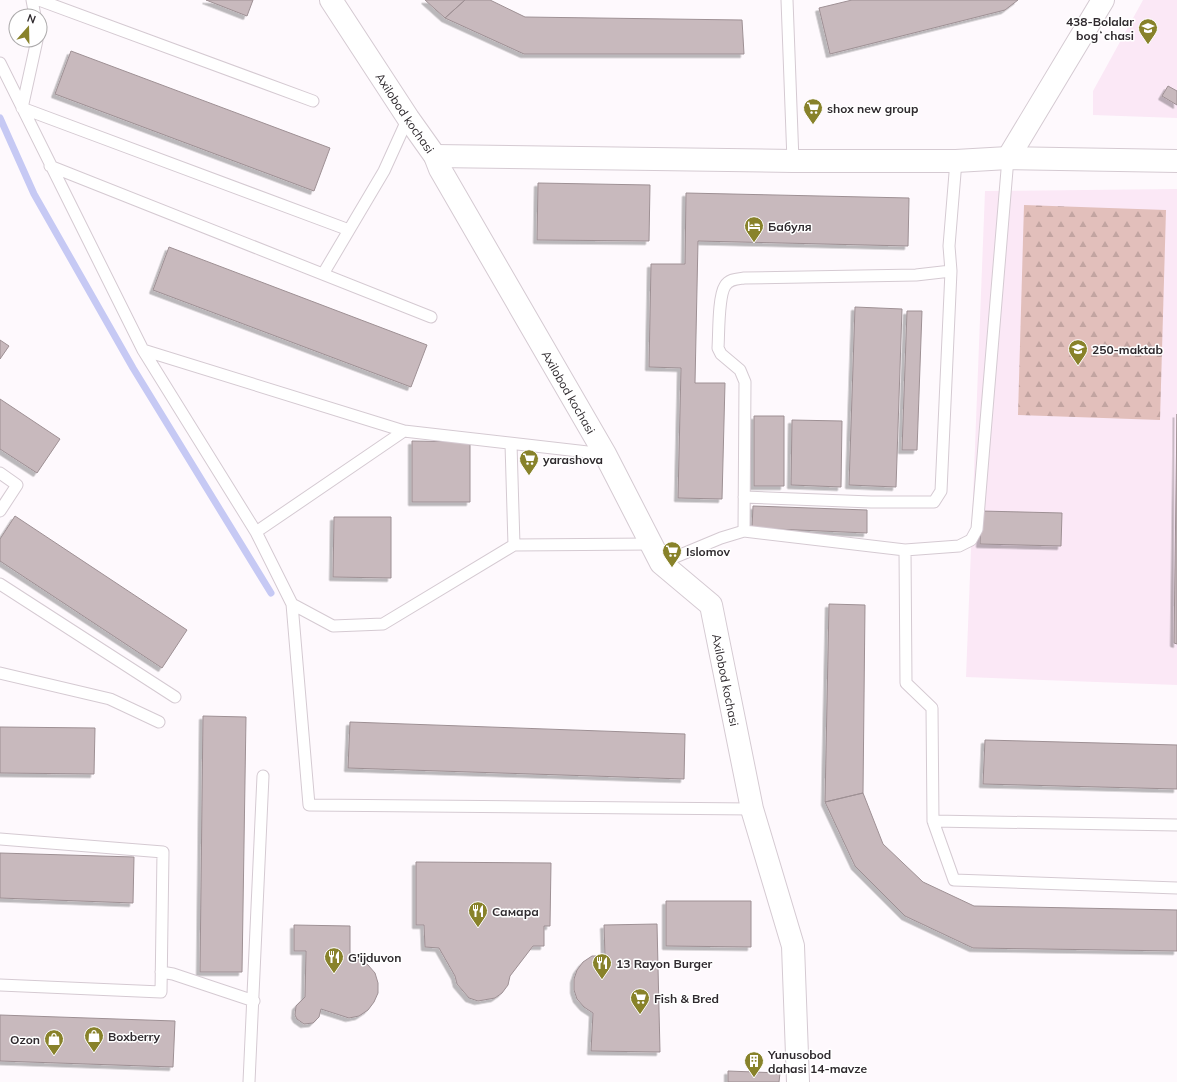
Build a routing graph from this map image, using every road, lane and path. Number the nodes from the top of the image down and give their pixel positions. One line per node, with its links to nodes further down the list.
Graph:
1 (39, 0): 7 (lane)
2 (331, 0): 9 (street, Axilobod kochasi)
3 (787, 0): 12 (lane)
4 (1103, 0): 11 (street)
5 (35, 48): 8 (lane)
6 (0, 63): 8 (lane)
7 (313, 101)
8 (22, 108): 15 (lane); 16 (lane)
9 (408, 118): 10 (street, Axilobod kochasi); 16 (lane)
10 (435, 156): 12 (street); 23 (street, Axilobod kochasi)
11 (1008, 158): 13 (street); 14 (street); 31 (lane)
12 (793, 161): 13 (street)
13 (956, 161): 17 (lane)
14 (1177, 161)
15 (50, 166): 18 (lane); 20 (lane)
16 (349, 230): 18 (lane)
17 (951, 271): 25 (lane); 25 (lane)
18 (323, 274): 19 (lane)
19 (430, 317)
20 (143, 350): 21 (lane); 28 (lane)
21 (404, 431): 22 (lane); 28 (lane)
22 (511, 444): 23 (lane); 30 (lane)
23 (605, 454): 29 (street, Axilobod kochasi)
24 (0, 473): 26 (lane)
25 (744, 497): 27 (lane)
26 (0, 511)
27 (744, 531): 31 (lane); 32 (lane)
28 (256, 532): 34 (lane)
29 (651, 544): 30 (lane); 32 (street, Axilobod kochasi)
30 (514, 545): 34 (lane)
31 (905, 550): 40 (lane)
32 (661, 563): 39 (street, Axilobod kochasi)
33 (0, 584): 36 (lane)
34 (292, 604): 39 (lane)
35 (0, 673): 37 (lane)
36 (175, 697)
37 (159, 722)
38 (263, 776): 46 (lane)
39 (752, 809): 48 (street, Axilobod kochasi)
40 (933, 821): 41 (lane); 43 (lane)
41 (1177, 825)
42 (0, 839): 44 (lane)
43 (1177, 888)
44 (161, 972): 45 (lane); 46 (lane)
45 (0, 985)
46 (254, 1001): 47 (lane)
47 (249, 1082)
48 (798, 1082)

